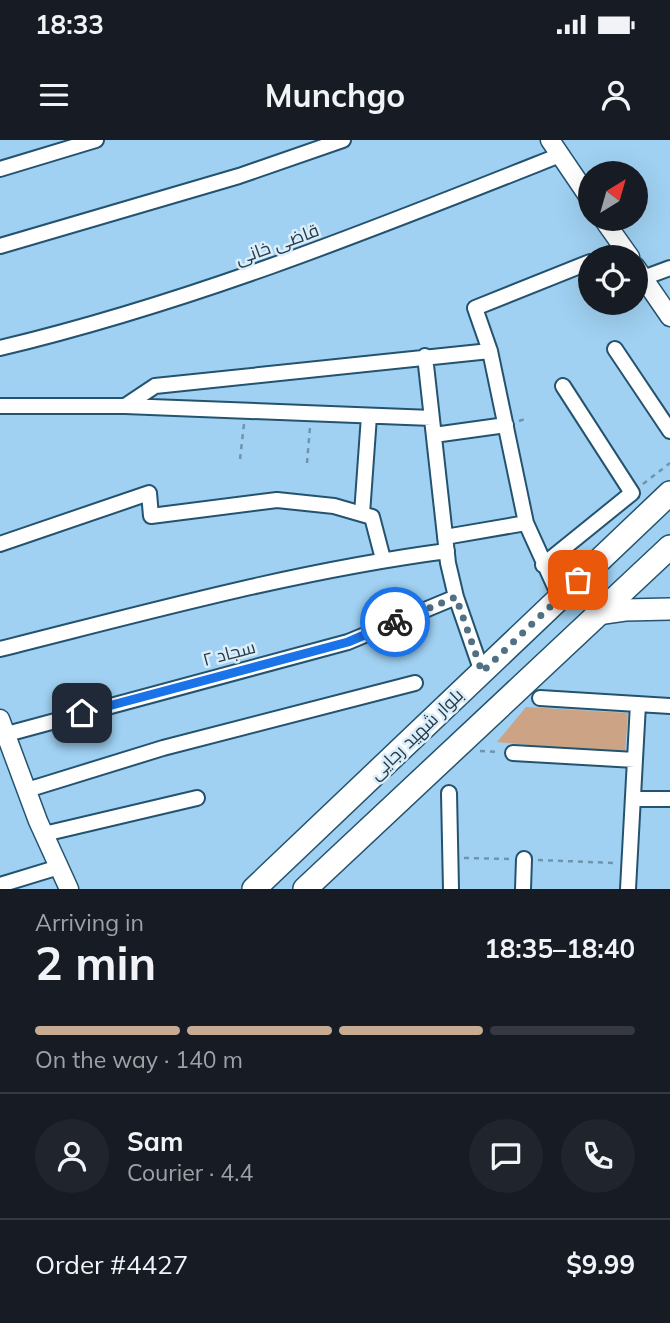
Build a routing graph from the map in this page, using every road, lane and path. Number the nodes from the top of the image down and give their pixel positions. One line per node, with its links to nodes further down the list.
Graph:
1 (96, 140): 4 (street)
2 (343, 140): 6 (street)
3 (555, 148): 5 (street); 12 (street, قاضی خانی)
4 (0, 169)
5 (578, 182)
6 (0, 246)
7 (578, 267): 14 (street)
8 (670, 268): 9 (street)
9 (648, 271)
10 (648, 285): 11 (street)
11 (670, 317)
12 (0, 348)
13 (615, 349): 24 (street)
14 (490, 351): 15 (street); 23 (street)
15 (425, 356): 18 (street); 22 (street)
16 (563, 386): 29 (street)
17 (0, 406): 18 (street)
18 (125, 406): 19 (street)
19 (245, 410): 20 (street); 26 (path)
20 (311, 413): 21 (street); 27 (path)
21 (369, 416): 22 (street); 31 (street)
22 (432, 418): 25 (street)
23 (506, 425): 25 (street); 32 (street)
24 (670, 431)
25 (434, 435): 34 (street)
26 (240, 458)
27 (307, 463)
28 (670, 463): 29 (path)
29 (632, 493): 37 (street)
30 (670, 493): 39 (highway, بلوار شهید رجایی)
31 (362, 514): 33 (street); 36 (street)
32 (526, 523): 34 (street); 37 (street)
33 (0, 544)
34 (446, 544): 36 (street); 38 (street)
35 (670, 547): 41 (highway, بلوار شهید رجایی)
36 (383, 559): 42 (street)
37 (543, 565): 39 (street)
38 (456, 597): 43 (street); 48 (street, سجاد ۲)
39 (560, 598): 43 (highway, بلوار شهید رجایی)
40 (670, 609): 41 (main road)
41 (597, 614): 49 (highway, بلوار شهید رجایی)
42 (0, 649)
43 (482, 672): 63 (highway, بلوار شهید رجایی)
44 (415, 683): 53 (street)
45 (540, 698): 46 (street)
46 (638, 704): 47 (street); 52 (street)
47 (670, 706)
48 (4, 727): 51 (street)
49 (456, 749): 50 (path); 64 (highway, بلوار شهید رجایی)
50 (513, 753): 52 (street)
51 (7, 757): 53 (street)
52 (635, 760): 56 (street)
53 (27, 790): 58 (street)
54 (449, 793): 65 (street)
55 (197, 798): 58 (street)
56 (633, 799): 57 (street); 67 (street)
57 (670, 799)
58 (44, 834): 60 (street)
59 (524, 859): 66 (street)
60 (59, 867): 61 (street); 62 (street)
61 (0, 885)
62 (69, 889)
63 (254, 889)
64 (305, 889)
65 (451, 889)
66 (523, 889)
67 (628, 889)

